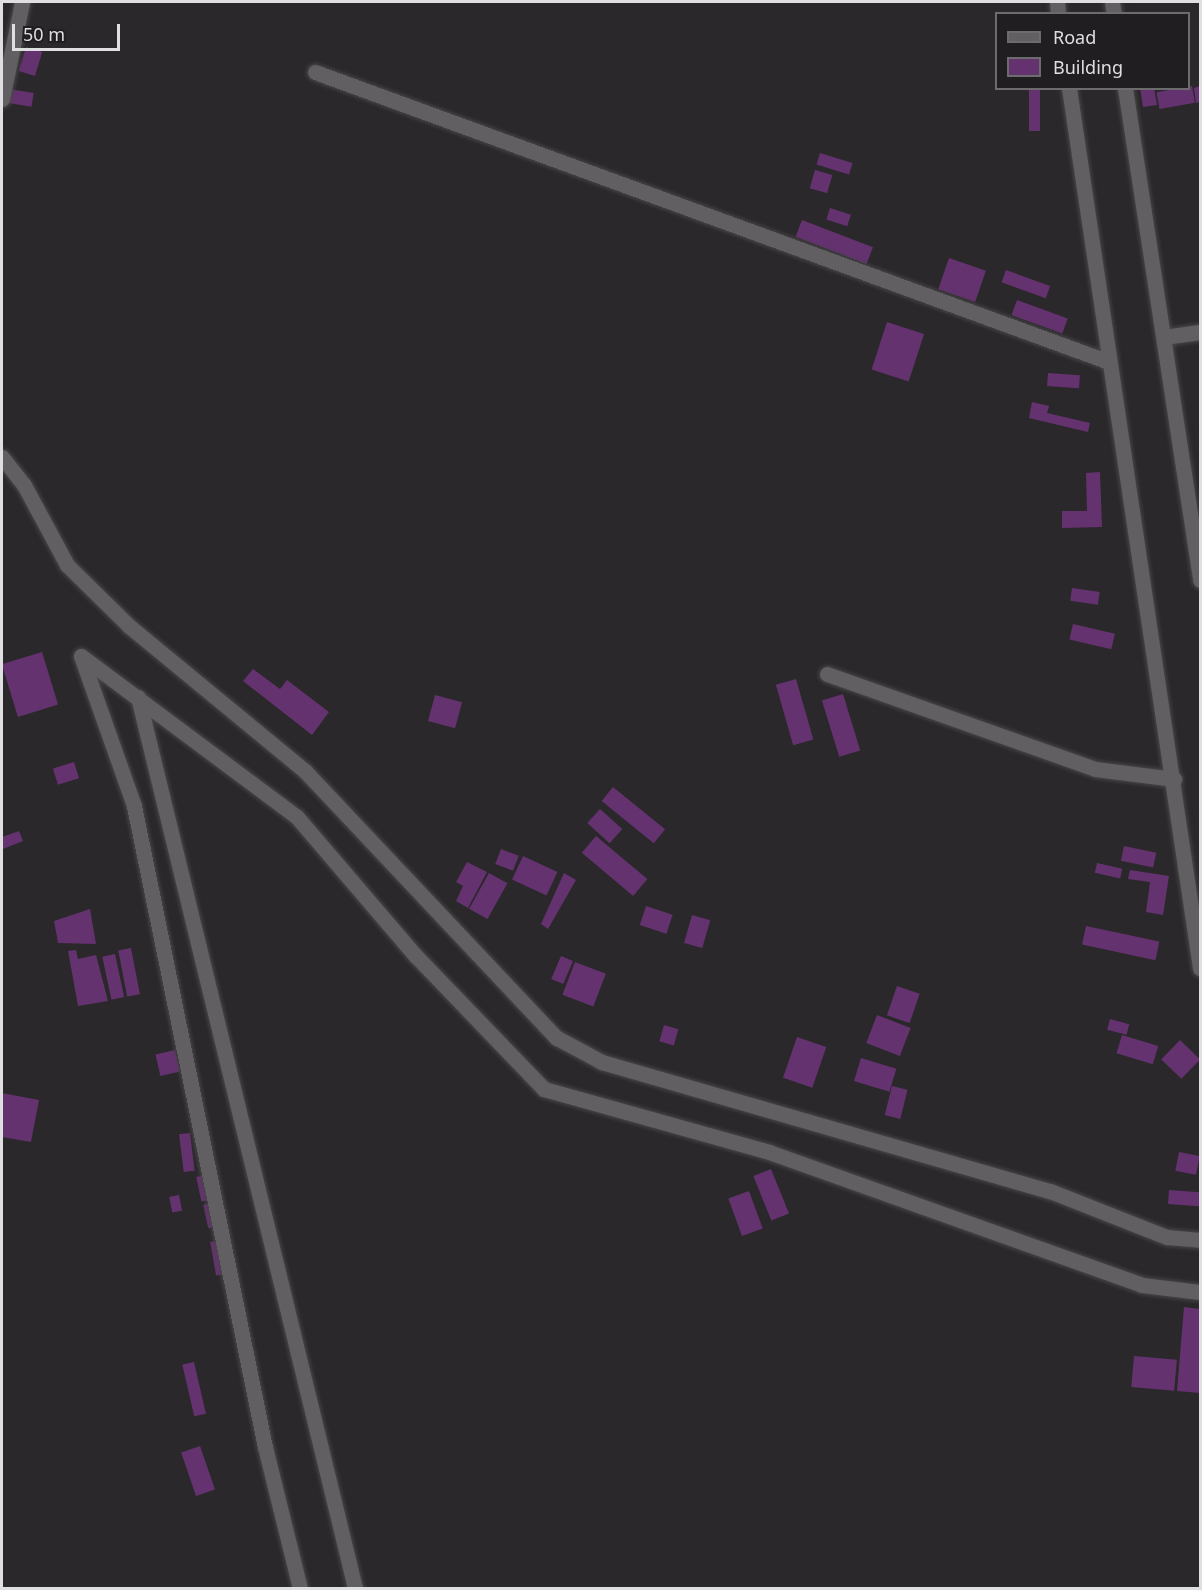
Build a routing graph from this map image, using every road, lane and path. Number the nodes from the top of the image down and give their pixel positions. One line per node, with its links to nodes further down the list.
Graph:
1 (22, 2): 5 (street)
2 (315, 72): 8 (street)
3 (1069, 90): 8 (street)
4 (1125, 90): 7 (street)
5 (2, 99)
6 (1200, 332): 7 (street)
7 (1164, 337): 10 (street)
8 (1109, 362): 13 (street)
9 (2, 457): 15 (street)
10 (1200, 580)
11 (827, 674): 13 (street)
12 (138, 698): 16 (street); 17 (street); 18 (street)
13 (1174, 778): 14 (street)
14 (1200, 968)
15 (1200, 1240)
16 (1200, 1292)
17 (300, 1588)
18 (355, 1588)

